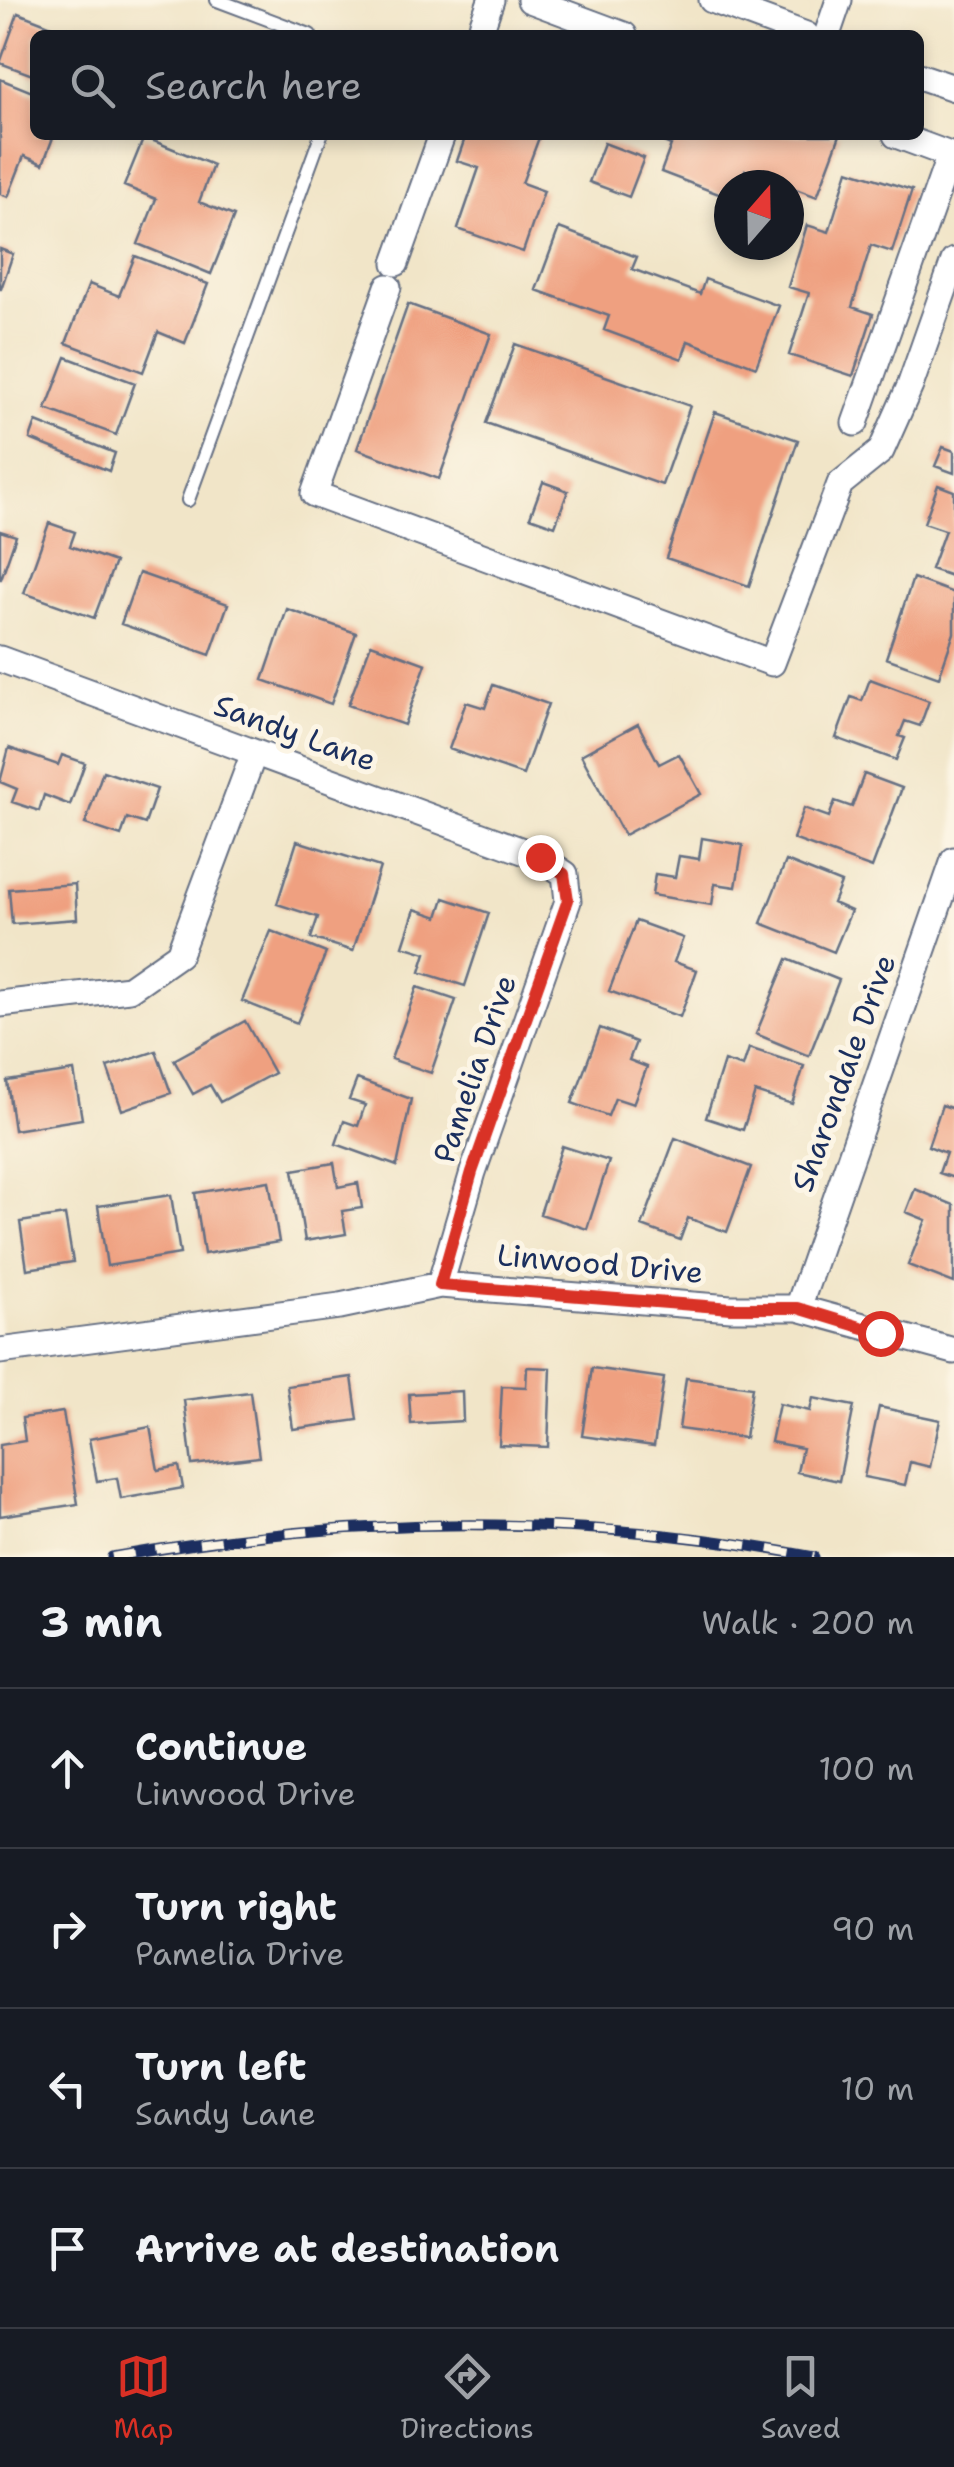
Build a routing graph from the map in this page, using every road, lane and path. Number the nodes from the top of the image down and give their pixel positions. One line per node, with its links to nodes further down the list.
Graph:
1 (217, 0): 7 (lane)
2 (491, 0): 8 (street)
3 (530, 0): 9 (street)
4 (712, 0): 6 (street)
5 (839, 0): 11 (street)
6 (751, 25): 10 (street)
7 (297, 30)
8 (481, 30)
9 (611, 30)
10 (778, 30)
11 (828, 30)
12 (924, 78): 13 (street)
13 (954, 88)
14 (319, 140): 19 (lane)
15 (440, 140): 17 (street)
16 (910, 140): 18 (street)
17 (954, 261)
18 (854, 422)
19 (188, 500)
20 (0, 659): 21 (street, Sandy Lane)
21 (254, 752): 23 (street, Sandy Lane); 24 (street)
22 (954, 860): 26 (street, Sharondale Drive)
23 (564, 874): 25 (street, Pamelia Drive)
24 (0, 1004)
25 (440, 1285): 26 (street, Linwood Drive); 28 (street, Linwood Drive)
26 (798, 1308): 27 (street, Linwood Drive)
27 (954, 1350)
28 (0, 1351)

